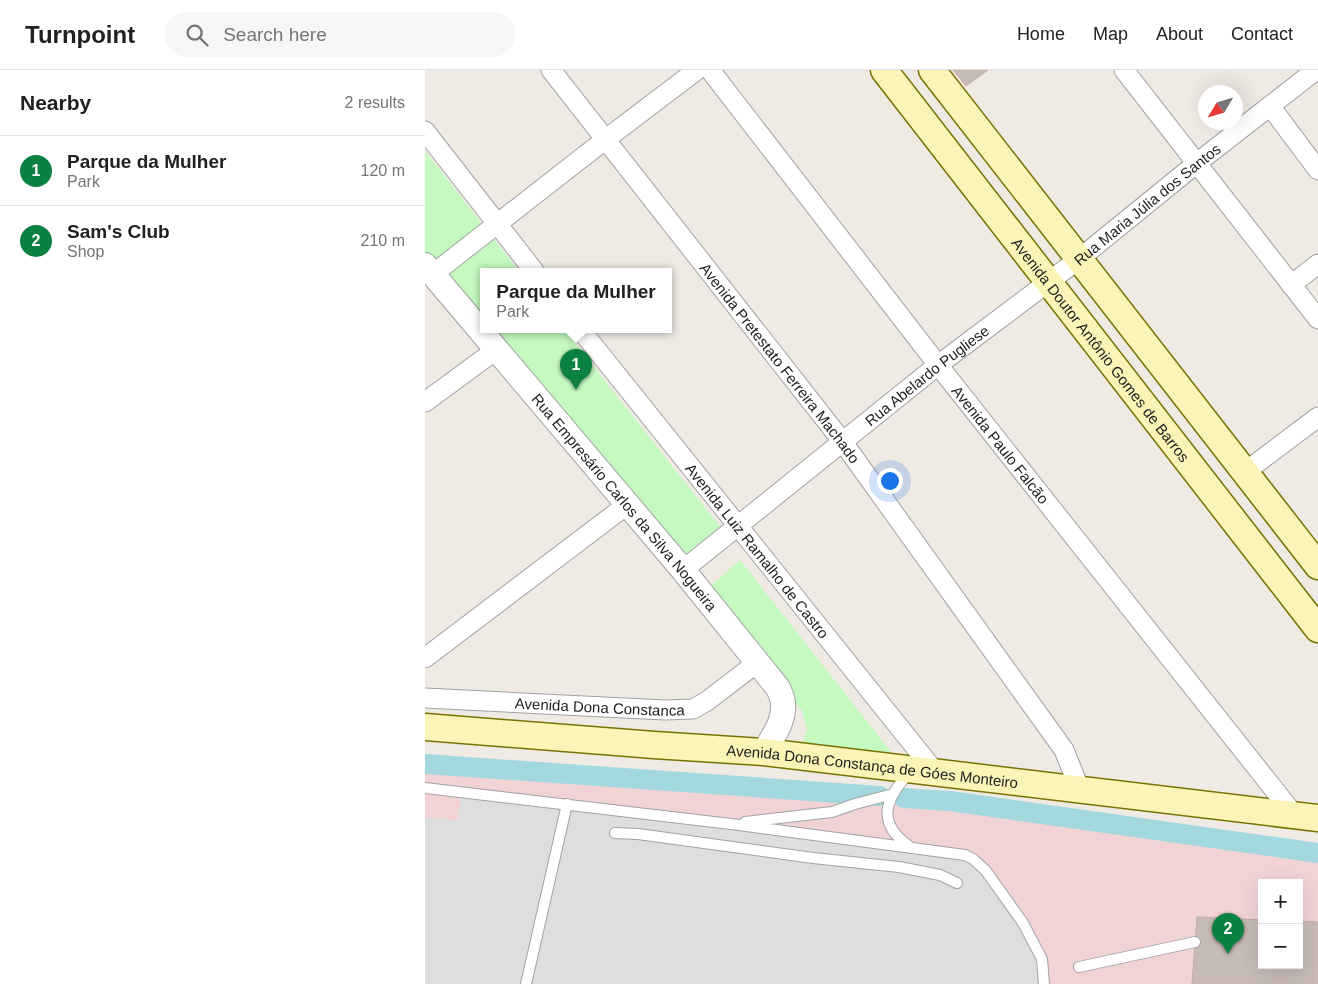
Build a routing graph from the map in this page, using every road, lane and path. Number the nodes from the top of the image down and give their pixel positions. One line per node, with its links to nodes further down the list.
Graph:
1 (551, 70): 10 (street, Avenida Pretestato Ferreira Machado)
2 (697, 70): 10 (street)
3 (709, 70): 25 (street, Avenida Paulo Falcão)
4 (884, 70): 18 (main road, Avenida Doutor Antônio Gomes de Barros)
5 (932, 70): 14 (main road)
6 (1124, 70): 11 (street)
7 (1316, 70): 8 (street, Rua Maria Júlia dos Santos)
8 (1270, 106): 11 (street, Rua Maria Júlia dos Santos); 12 (street)
9 (425, 131): 13 (street)
10 (606, 139): 13 (street); 28 (street, Avenida Pretestato Ferreira Machado)
11 (1197, 163): 14 (street, Rua Maria Júlia dos Santos); 19 (street)
12 (1318, 170)
13 (497, 224): 16 (street); 17 (street)
14 (1079, 259): 18 (street, Rua Maria Júlia dos Santos); 29 (main road)
15 (1318, 264): 19 (street)
16 (532, 268)
17 (429, 269): 21 (street, Rua Empresário Carlos da Silva Nogueira)
18 (1048, 282): 25 (street, Rua Abelardo Pugliese); 34 (main road, Avenida Doutor Antônio Gomes de Barros)
19 (1291, 285): 20 (street)
20 (1318, 319)
21 (480, 328)
22 (484, 333): 24 (street, Rua Empresário Carlos da Silva Nogueira)
23 (583, 333): 31 (street, Avenida Luiz Ramalho de Castro)
24 (497, 348): 26 (street); 30 (street, Rua Empresário Carlos da Silva Nogueira)
25 (938, 365): 28 (street, Rua Abelardo Pugliese); 45 (street, Avenida Paulo Falcão)
26 (425, 402)
27 (1318, 417): 29 (street)
28 (842, 441): 31 (street, Rua Abelardo Pugliese); 42 (street, Avenida Pretestato Ferreira Machado)
29 (1245, 472): 32 (main road)
30 (628, 504): 33 (street, Rua Empresário Carlos da Silva Nogueira); 35 (street)
31 (738, 528): 33 (street, Rua Abelardo Pugliese); 40 (street, Avenida Luiz Ramalho de Castro)
32 (1318, 566)
33 (683, 570): 36 (street, Rua Empresário Carlos da Silva Nogueira)
34 (1318, 629)
35 (425, 658)
36 (758, 662): 37 (street, Avenida Dona Constanca); 39 (street, Rua Empresário Carlos da Silva Nogueira)
37 (425, 698)
38 (425, 727): 39 (main road, Avenida Dona Constança de Góes Monteiro)
39 (764, 752): 40 (main road, Avenida Dona Constança de Góes Monteiro)
40 (923, 772): 42 (main road, Avenida Dona Constança de Góes Monteiro); 43 (lane)
41 (425, 788): 44 (lane)
42 (1080, 790): 45 (main road, Avenida Dona Constança de Góes Monteiro)
43 (893, 794): 46 (lane); 48 (lane)
44 (567, 804): 46 (lane); 52 (lane)
45 (1306, 817)
46 (731, 824): 48 (lane)
47 (615, 833): 49 (lane)
48 (911, 848): 53 (lane)
49 (957, 883)
50 (1195, 942): 51 (lane)
51 (1079, 967)
52 (526, 984)
53 (1044, 984)

